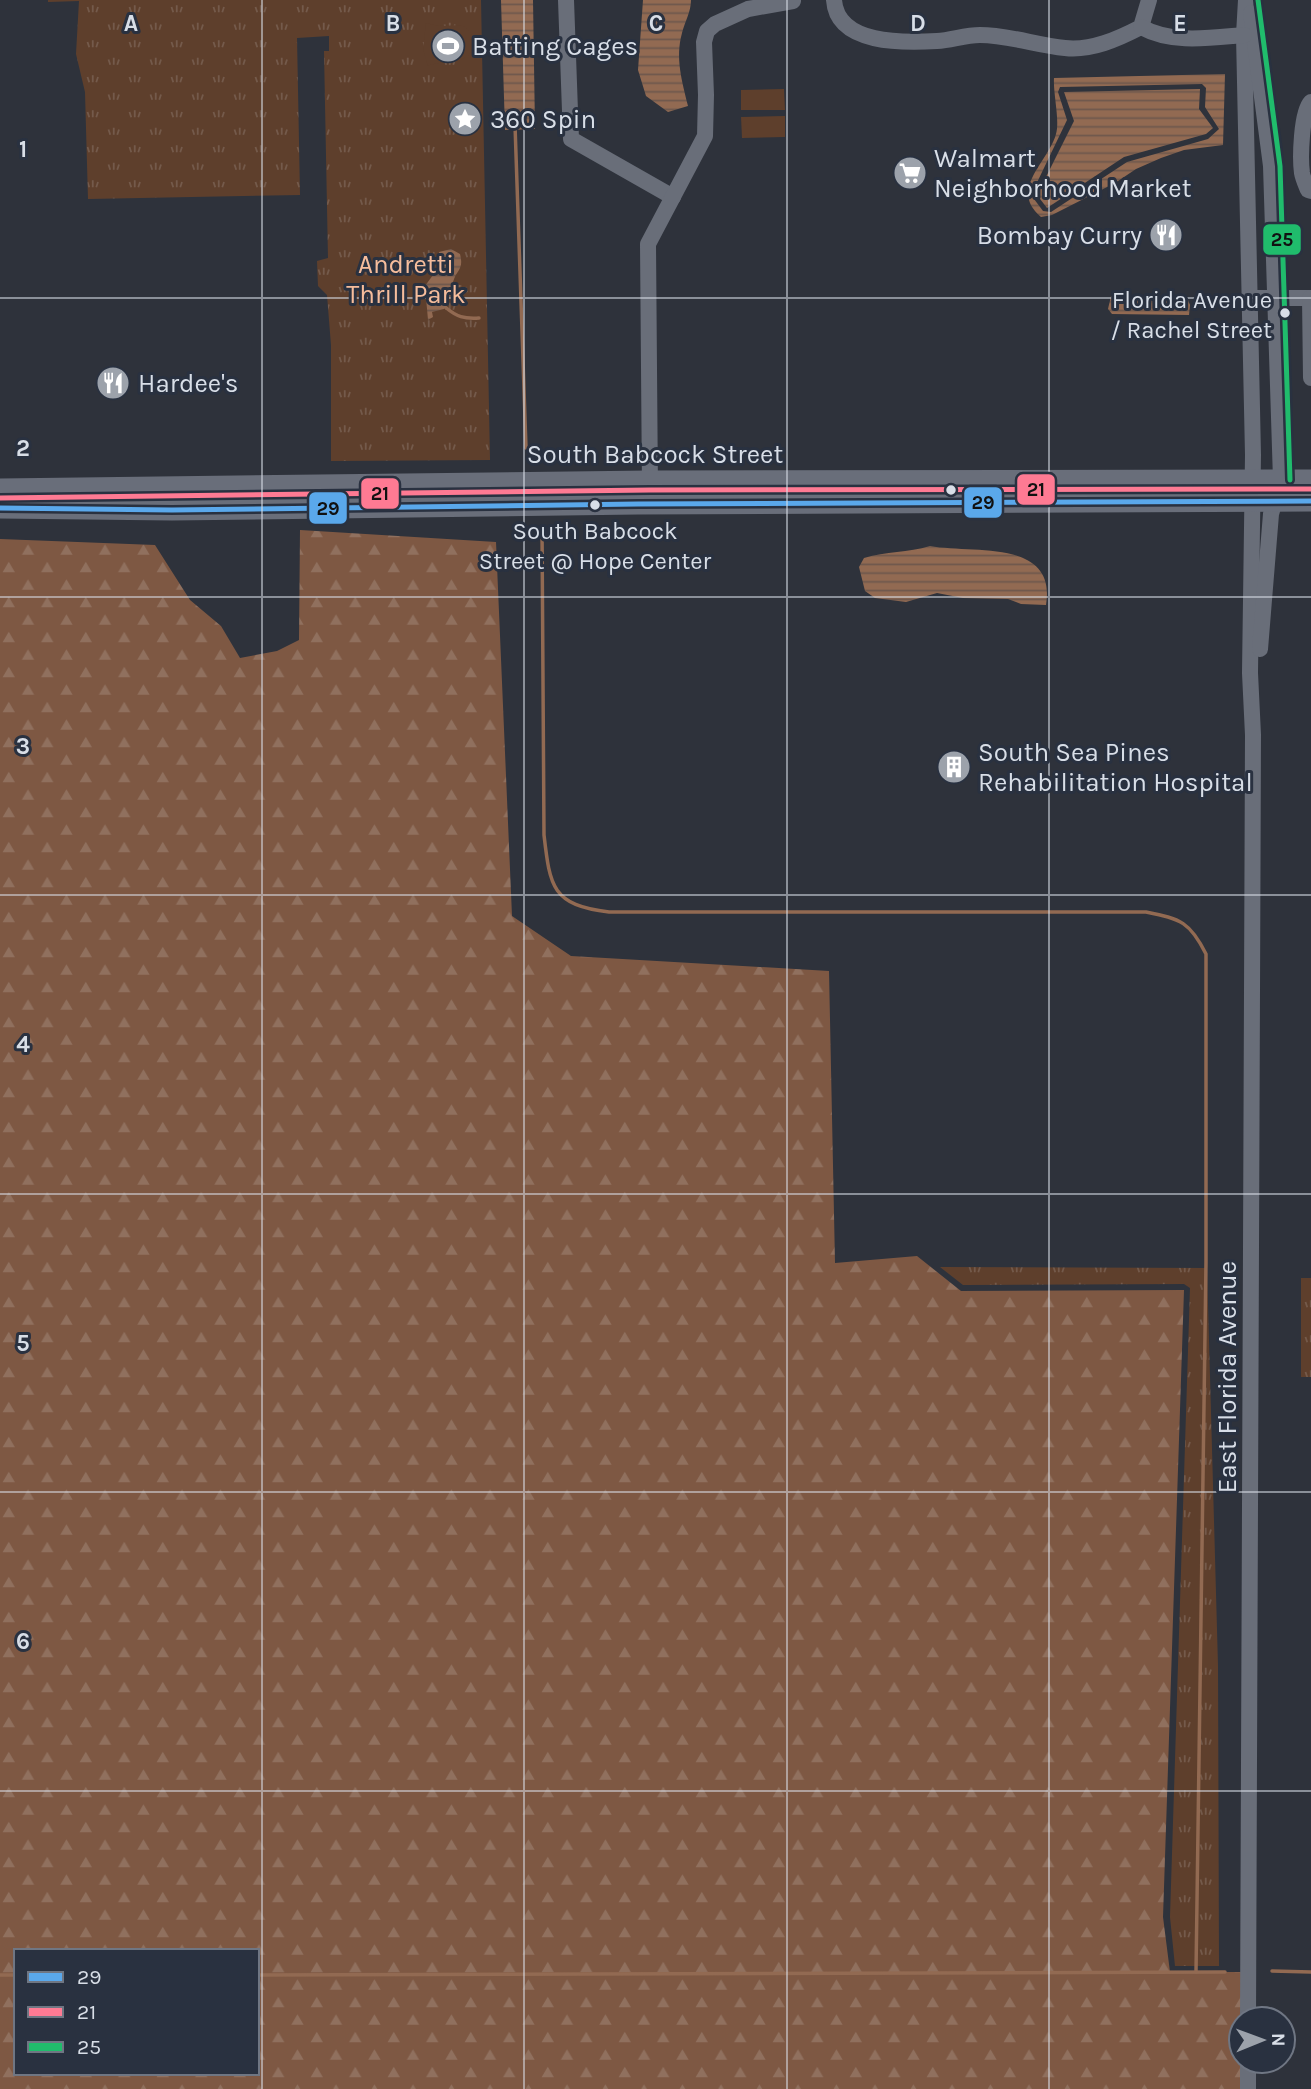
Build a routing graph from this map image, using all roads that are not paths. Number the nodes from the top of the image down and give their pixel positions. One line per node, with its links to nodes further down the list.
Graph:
1 (566, 0): 11 (street)
2 (834, 0): 7 (street)
3 (1149, 0): 7 (street)
4 (1248, 0): 8 (street); 14 (street)
5 (777, 1): 6 (street); 11 (street)
6 (793, 1)
7 (1141, 27): 8 (street)
8 (1244, 35): 12 (street)
9 (1311, 102): 10 (street)
10 (1311, 191)
11 (673, 197): 17 (street)
12 (1249, 298): 14 (street); 19 (street)
13 (1310, 298): 14 (street); 15 (street)
14 (1276, 299): 19 (street)
15 (1311, 378)
16 (1311, 480): 19 (main road, South Babcock Street)
17 (650, 481): 18 (main road, South Babcock Street); 19 (main road, South Babcock Street); 21 (street)
18 (0, 489)
19 (1265, 490): 20 (main road, South Babcock Street); 21 (main road, South Babcock Street); 23 (street, East Florida Avenue)
20 (1311, 502)
21 (651, 504): 22 (main road, South Babcock Street)
22 (0, 508)
23 (1248, 2005)

